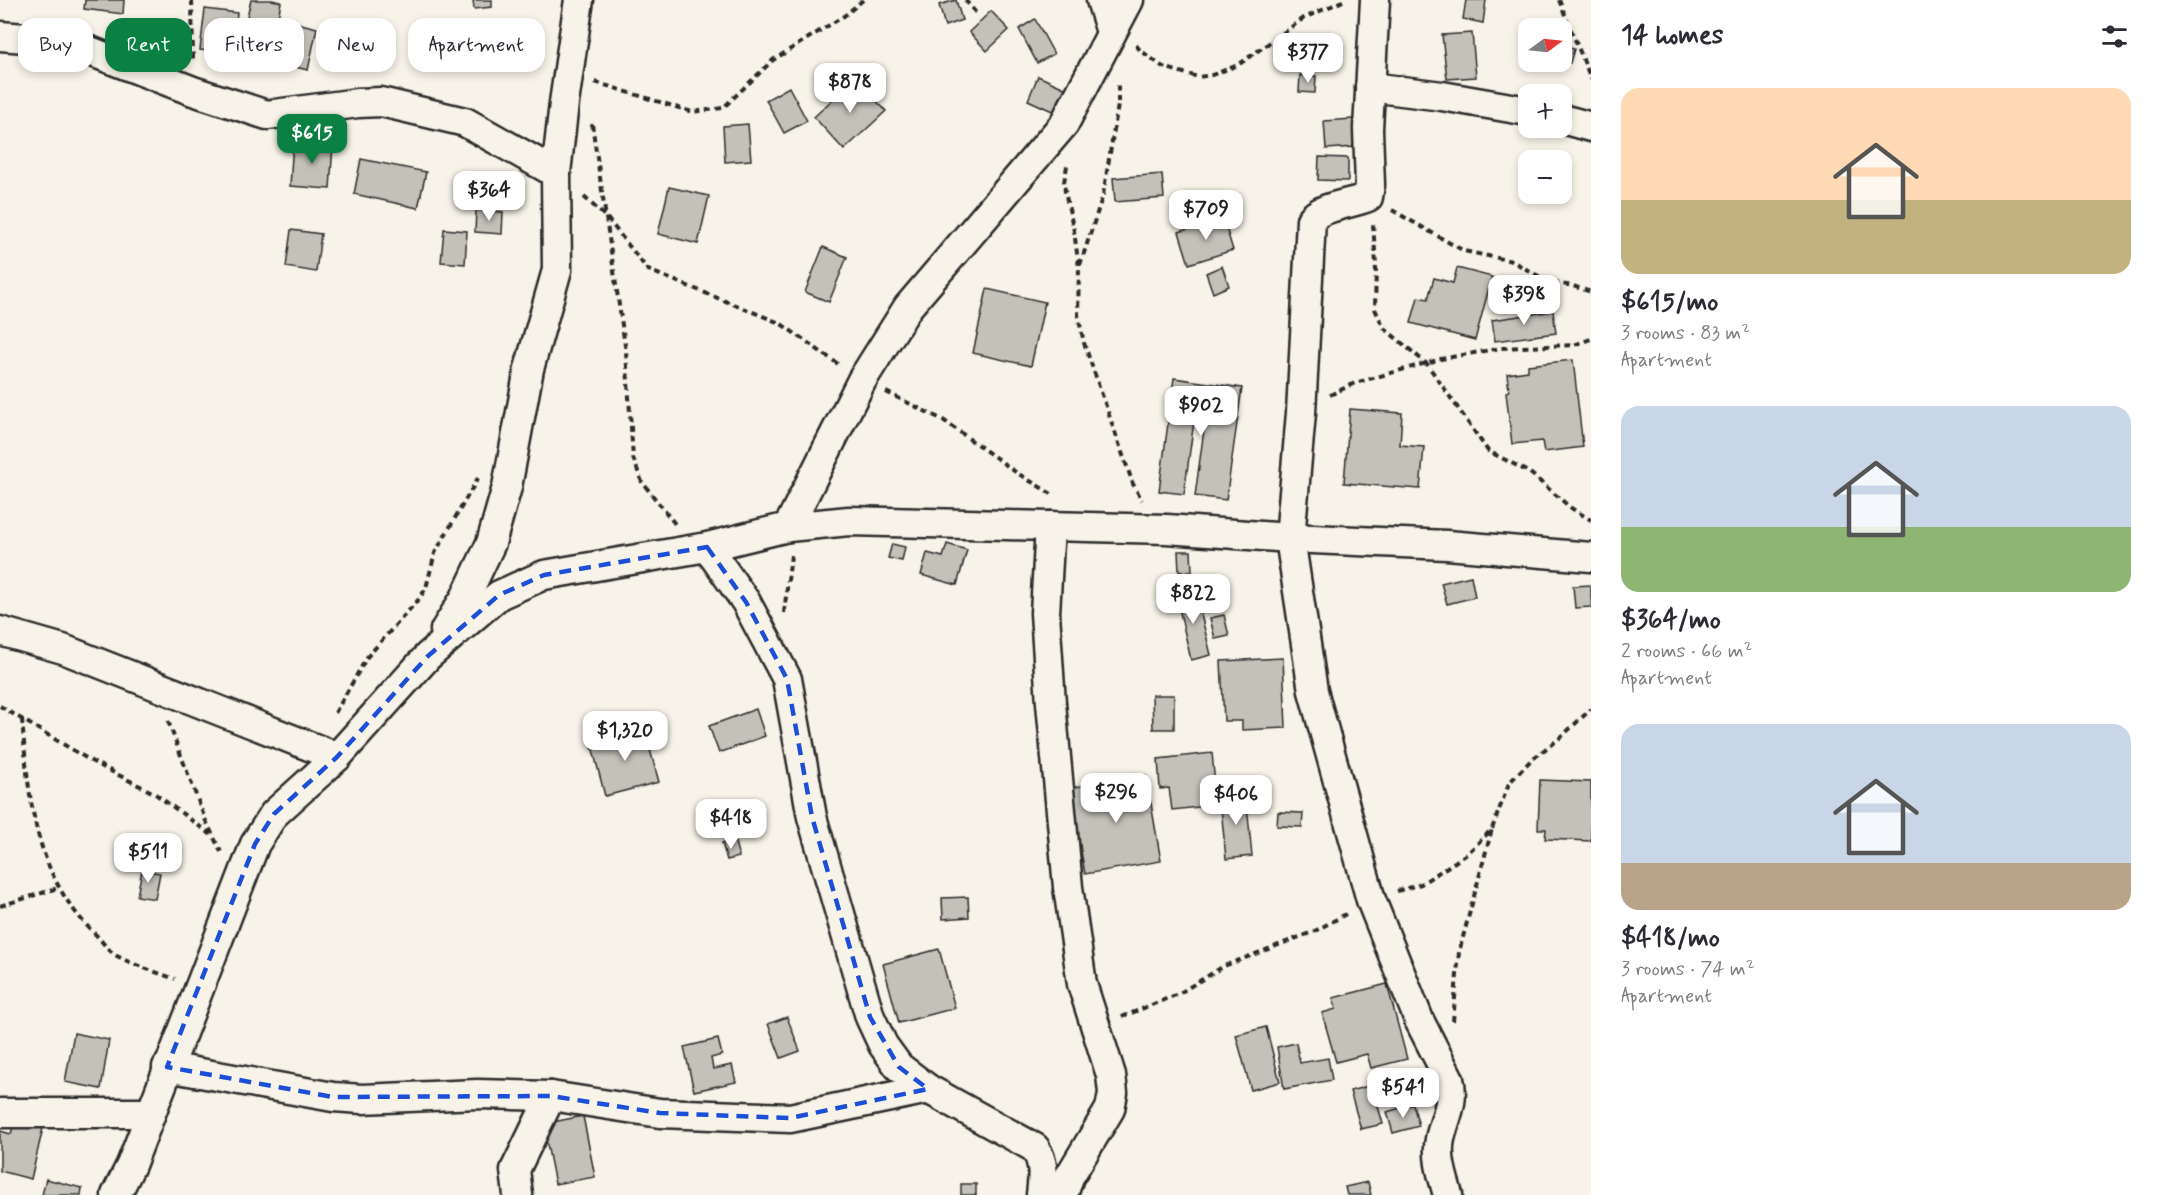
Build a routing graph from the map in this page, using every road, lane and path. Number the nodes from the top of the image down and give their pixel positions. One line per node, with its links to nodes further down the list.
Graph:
1 (192, 0): 14 (path)
2 (579, 0): 19 (street)
3 (863, 0): 11 (path)
4 (964, 0): 8 (path)
5 (1345, 0): 9 (path)
6 (1375, 0): 13 (street)
7 (1559, 0): 12 (path)
8 (976, 13)
9 (1113, 18): 17 (street); 22 (path)
10 (0, 36): 14 (street)
11 (585, 79)
12 (1591, 79)
13 (1370, 87): 15 (street); 20 (street)
14 (193, 91): 19 (street)
15 (1518, 109)
16 (1572, 122): 18 (street)
17 (1064, 124): 22 (path); 26 (street)
18 (1591, 127)
19 (556, 173): 21 (path); 39 (street)
20 (1369, 198): 23 (path); 25 (path); 27 (street)
21 (607, 218): 26 (path); 35 (path)
22 (1079, 268): 33 (path)
23 (1591, 292)
24 (1591, 339): 25 (path)
25 (1426, 364): 27 (path); 30 (path)
26 (862, 380): 29 (path); 32 (street)
27 (1301, 413): 34 (street)
28 (483, 469): 44 (path)
29 (1057, 498)
30 (1591, 520)
31 (1050, 526): 32 (street); 33 (street); 53 (street)
32 (795, 527): 35 (street); 37 (path)
33 (1167, 529): 34 (street)
34 (1290, 538): 36 (street); 49 (street)
35 (701, 548): 39 (street); 55 (street)
36 (1591, 557)
37 (784, 616)
38 (0, 631): 40 (street)
39 (428, 656): 44 (street)
40 (144, 682): 44 (street); 46 (path)
41 (0, 706): 43 (path)
42 (1591, 709): 45 (path)
43 (22, 719): 46 (path); 48 (path)
44 (326, 753): 47 (street)
45 (1492, 829): 49 (path); 52 (path)
46 (213, 836): 47 (path)
47 (238, 887): 51 (street)
48 (58, 888): 50 (path); 51 (path)
49 (1371, 900): 53 (path); 63 (street)
50 (0, 906)
51 (200, 989): 54 (street)
52 (1454, 1022)
53 (1095, 1028): 62 (street)
54 (167, 1067): 56 (street); 58 (street)
55 (928, 1089): 56 (street); 61 (street)
56 (551, 1096): 60 (street)
57 (0, 1113): 58 (street)
58 (150, 1113): 59 (street)
59 (116, 1195)
60 (518, 1195)
61 (1041, 1195)
62 (1063, 1195)
63 (1449, 1195)

